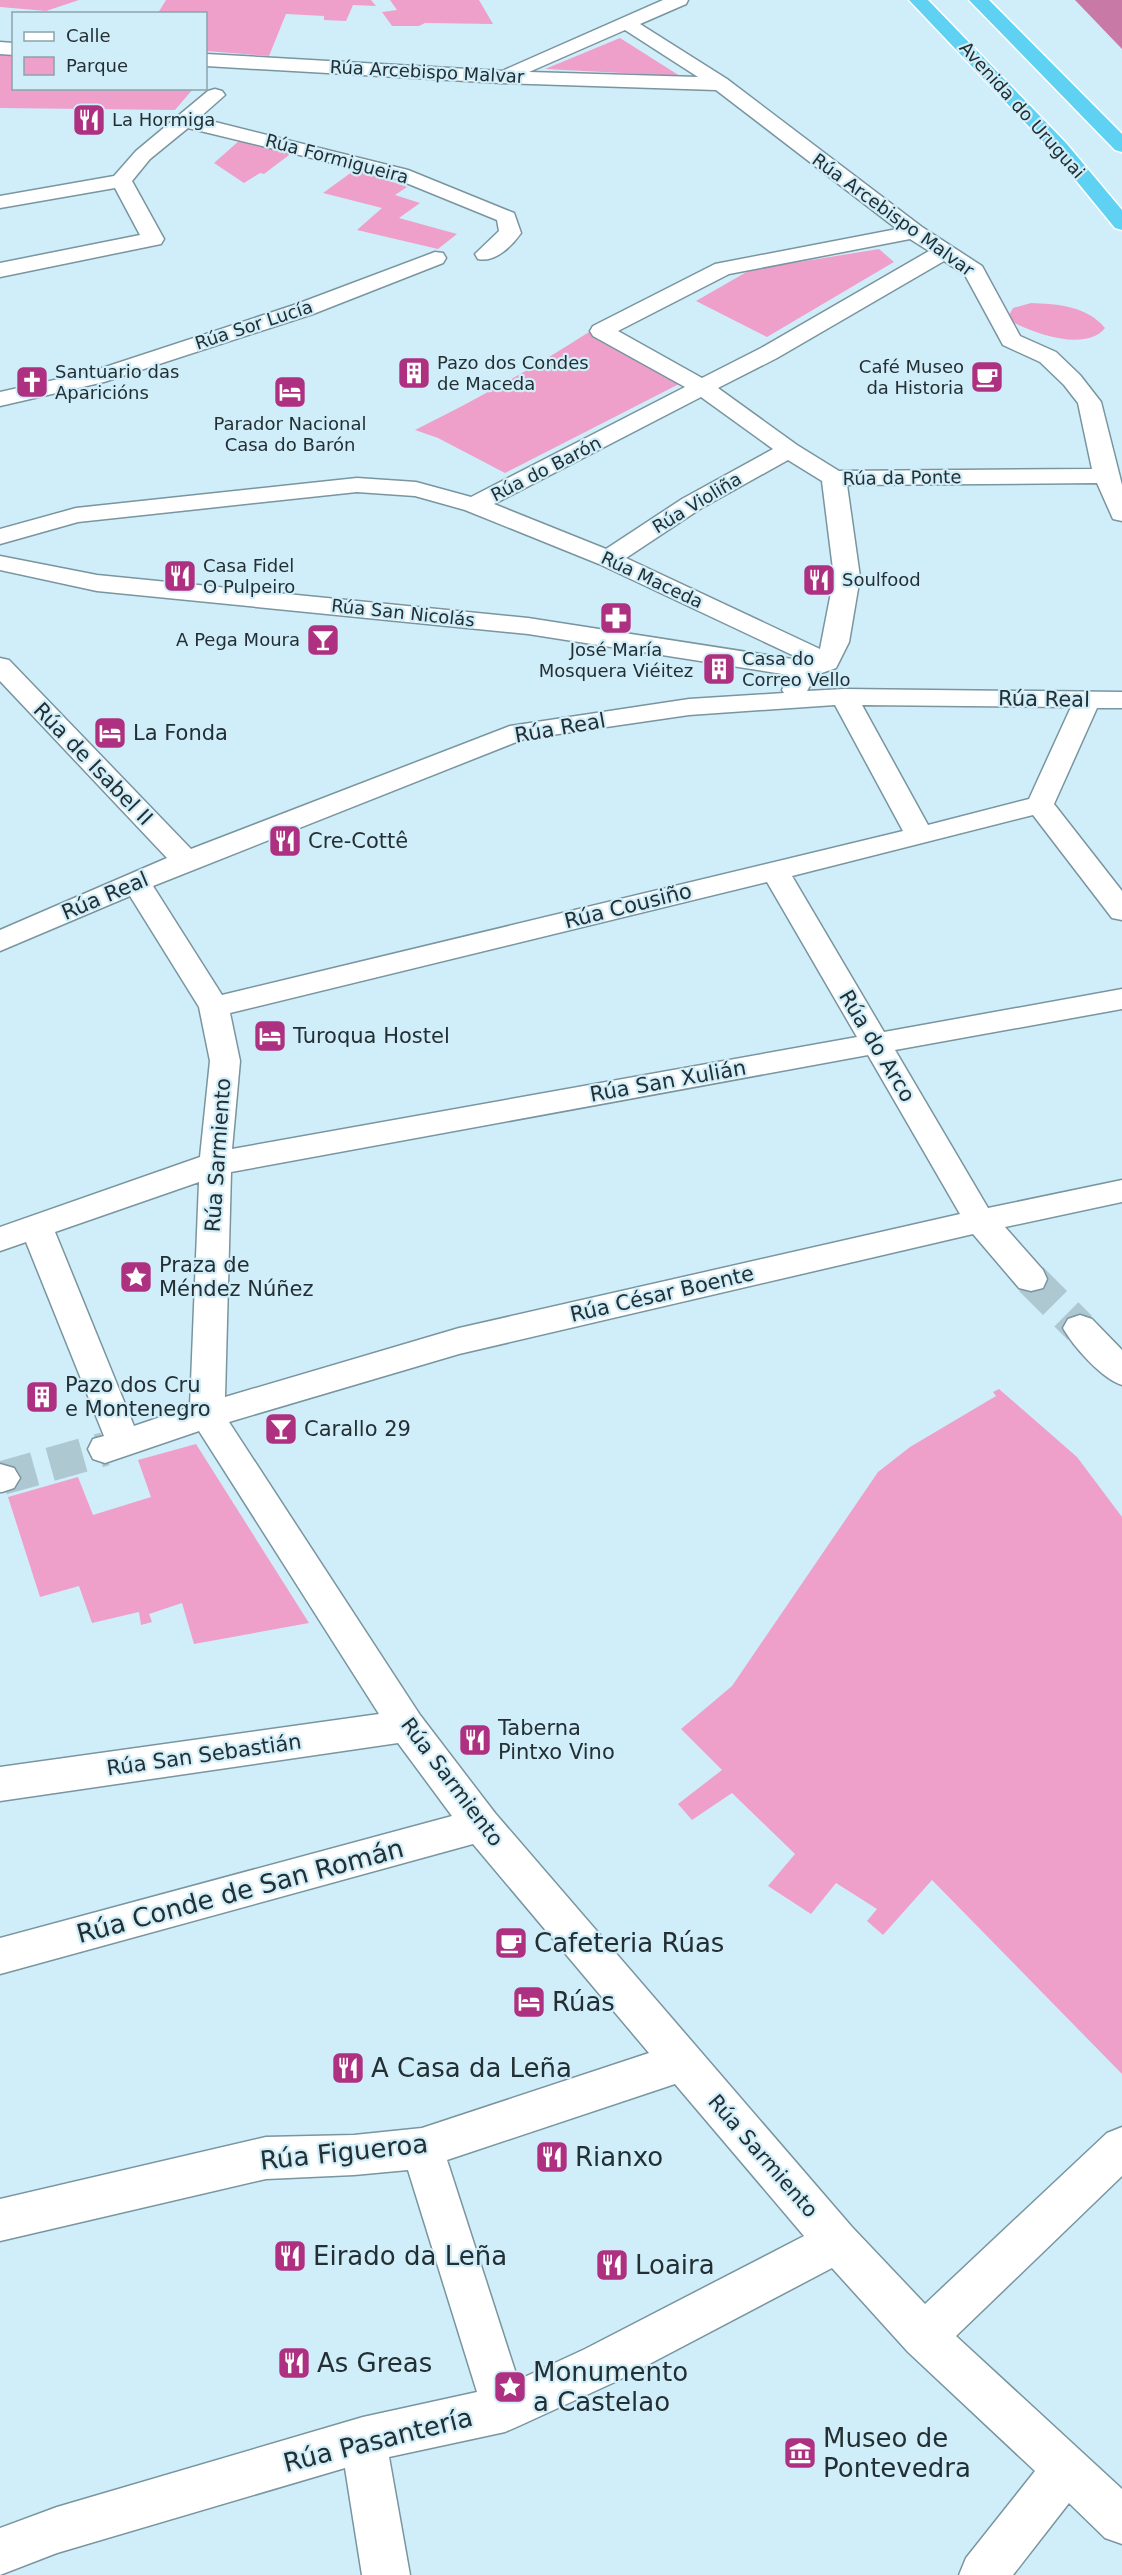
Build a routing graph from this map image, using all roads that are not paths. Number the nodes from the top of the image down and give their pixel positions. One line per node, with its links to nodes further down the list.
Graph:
1 (679, 0): 4 (street)
2 (918, 0): 13 (highway, Avenida do Uruguai)
3 (978, 0): 10 (highway, Avenida do Uruguai)
4 (626, 23): 6 (street); 7 (street, Rúa Arcebispo Malvar)
5 (207, 60): 6 (street, Rúa Arcebispo Malvar)
6 (501, 77): 7 (street, Rúa Arcebispo Malvar)
7 (721, 84): 14 (street, Rúa Arcebispo Malvar)
8 (215, 95): 9 (street)
9 (185, 121): 11 (street); 16 (street, Rúa Formigueira)
10 (1122, 147)
11 (122, 181): 12 (street); 18 (street)
12 (0, 202)
13 (1122, 224)
14 (914, 232): 15 (street, Rúa Arcebispo Malvar); 19 (street)
15 (945, 251): 19 (street, Rúa do Barón); 22 (street, Rúa Arcebispo Malvar)
16 (486, 254)
17 (435, 258): 20 (street, Rúa Sor Lucía)
18 (0, 270)
19 (703, 388): 21 (street); 24 (street, Rúa do Barón)
20 (0, 399)
21 (789, 450): 23 (street); 27 (street, Rúa Violiña)
22 (1106, 476): 23 (street, Rúa da Ponte); 25 (street, Rúa Arcebispo Malvar)
23 (834, 478): 30 (street, Rúa da Ponte)
24 (474, 505): 26 (street, Rúa do Barón); 27 (street, Rúa Maceda)
25 (1122, 514)
26 (0, 537)
27 (608, 559): 30 (street, Rúa Maceda)
28 (0, 563): 30 (street, Rúa San Nicolás)
29 (0, 666): 38 (street, Rúa de Isabel II)
30 (816, 666): 34 (street, Rúa da Ponte)
31 (1122, 683): 33 (street)
32 (844, 697): 33 (street, Rúa Real); 34 (street, Rúa Real); 37 (street)
33 (1088, 699): 35 (street, Rúa Real); 36 (street)
34 (790, 700): 38 (street, Rúa Real)
35 (1122, 700)
36 (1040, 804): 37 (street, Rúa Cousiño); 41 (street)
37 (920, 836): 39 (street, Rúa Cousiño)
38 (186, 861): 40 (street, Rúa Real)
39 (774, 870): 44 (street, Rúa Cousiño); 45 (street, Rúa do Arco)
40 (136, 882): 42 (street, Rúa Real); 44 (street, Rúa Sarmiento)
41 (1122, 911)
42 (0, 941)
43 (1122, 999): 45 (street, Rúa San Xulián)
44 (214, 1007): 46 (street, Rúa Sarmiento)
45 (876, 1044): 46 (street, Rúa San Xulián); 48 (street, Rúa do Arco)
46 (215, 1164): 49 (street, Rúa San Xulián); 54 (street, Rúa Sarmiento)
47 (1122, 1191): 48 (street, Rúa César Boente)
48 (980, 1221): 51 (street, Rúa do Arco); 54 (street, Rúa César Boente)
49 (37, 1228): 50 (street, Rúa San Xulián); 54 (street, Rúa César Boente)
50 (0, 1239)
51 (1031, 1279)
52 (1080, 1328): 53 (street)
53 (1122, 1372)
54 (207, 1415): 55 (street, Rúa Sarmiento)
55 (407, 1726): 56 (street, Rúa San Sebastián); 57 (street, Rúa Sarmiento)
56 (0, 1784)
57 (481, 1825): 58 (street, Rúa Conde de San Román); 59 (street, Rúa Sarmiento)
58 (0, 1956)
59 (682, 2062): 61 (street, Rúa Figueroa); 63 (street, Rúa Sarmiento)
60 (1122, 2147): 64 (street)
61 (422, 2148): 62 (street, Rúa Figueroa); 65 (street)
62 (0, 2220)
63 (837, 2242): 64 (street, Rúa Sarmiento); 65 (street, Rúa Pasantería)
64 (924, 2336): 67 (street, Rúa Sarmiento)
65 (505, 2409): 66 (street, Rúa Pasantería)
66 (363, 2440): 69 (street, Rúa Pasantería); 70 (street)
67 (1066, 2469): 68 (street, Rúa Sarmiento); 71 (street)
68 (1122, 2521)
69 (0, 2552)
70 (386, 2575)
71 (983, 2575)

